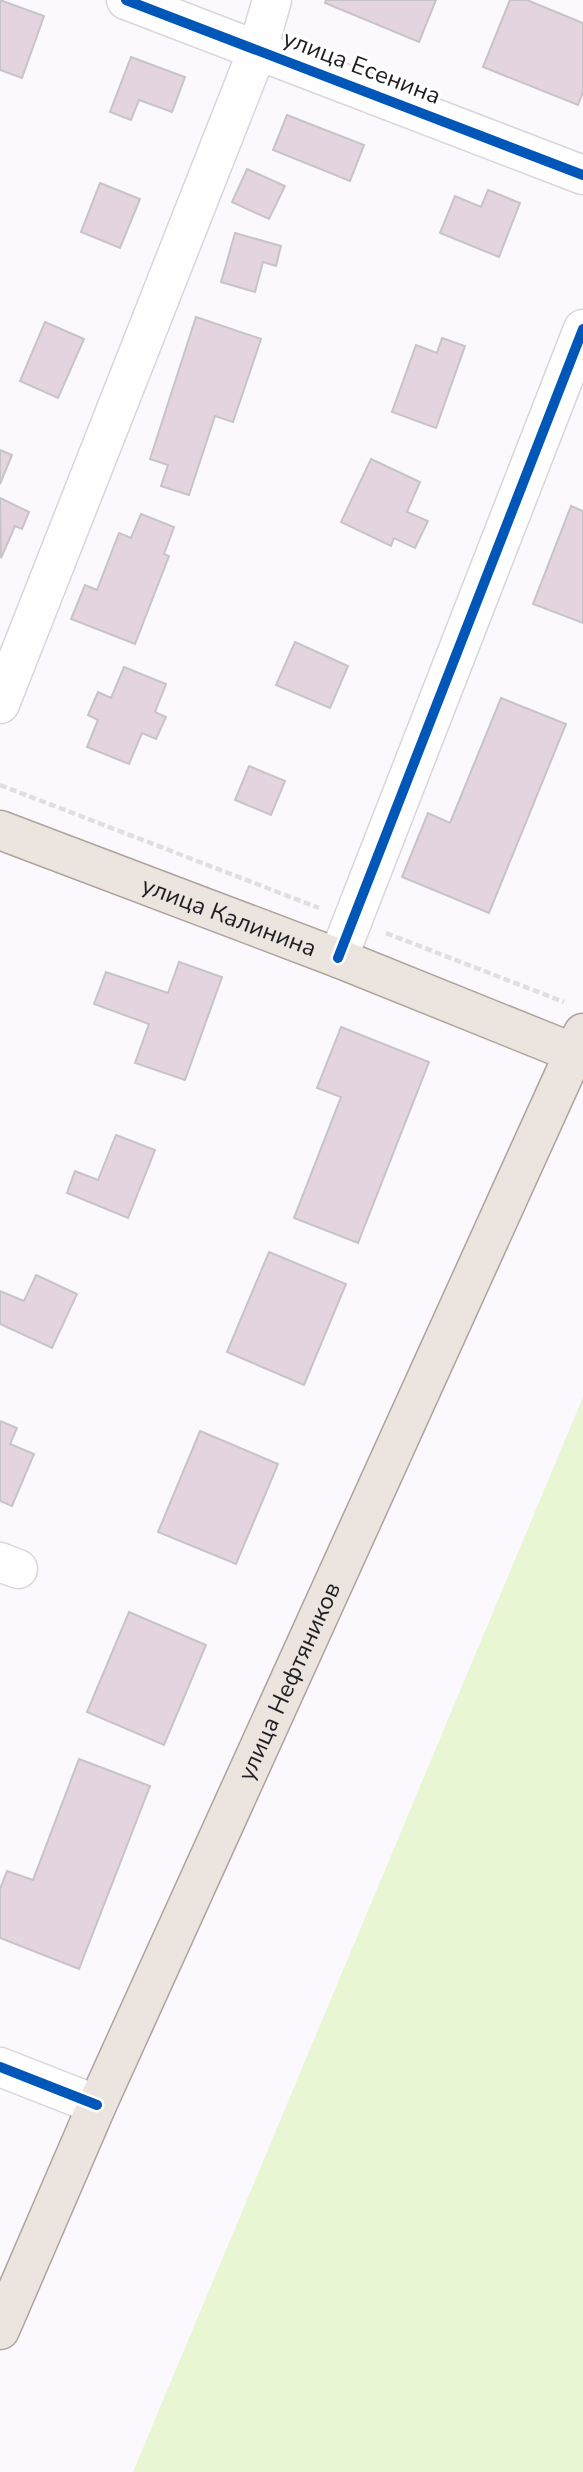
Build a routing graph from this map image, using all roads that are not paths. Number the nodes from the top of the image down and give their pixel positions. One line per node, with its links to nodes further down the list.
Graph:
1 (126, 0): 3 (street, улица Есенина)
2 (272, 0): 3 (street)
3 (258, 48): 4 (street, улица Есенина); 6 (street)
4 (579, 162)
5 (583, 329): 8 (street)
6 (0, 704)
7 (0, 830): 8 (main road, улица Калинина)
8 (338, 958): 9 (main road, улица Калинина)
9 (578, 1037): 11 (main road, улица Нефтяников)
10 (0, 2067): 11 (street)
11 (97, 2105): 12 (main road, улица Нефтяников)
12 (0, 2330)

